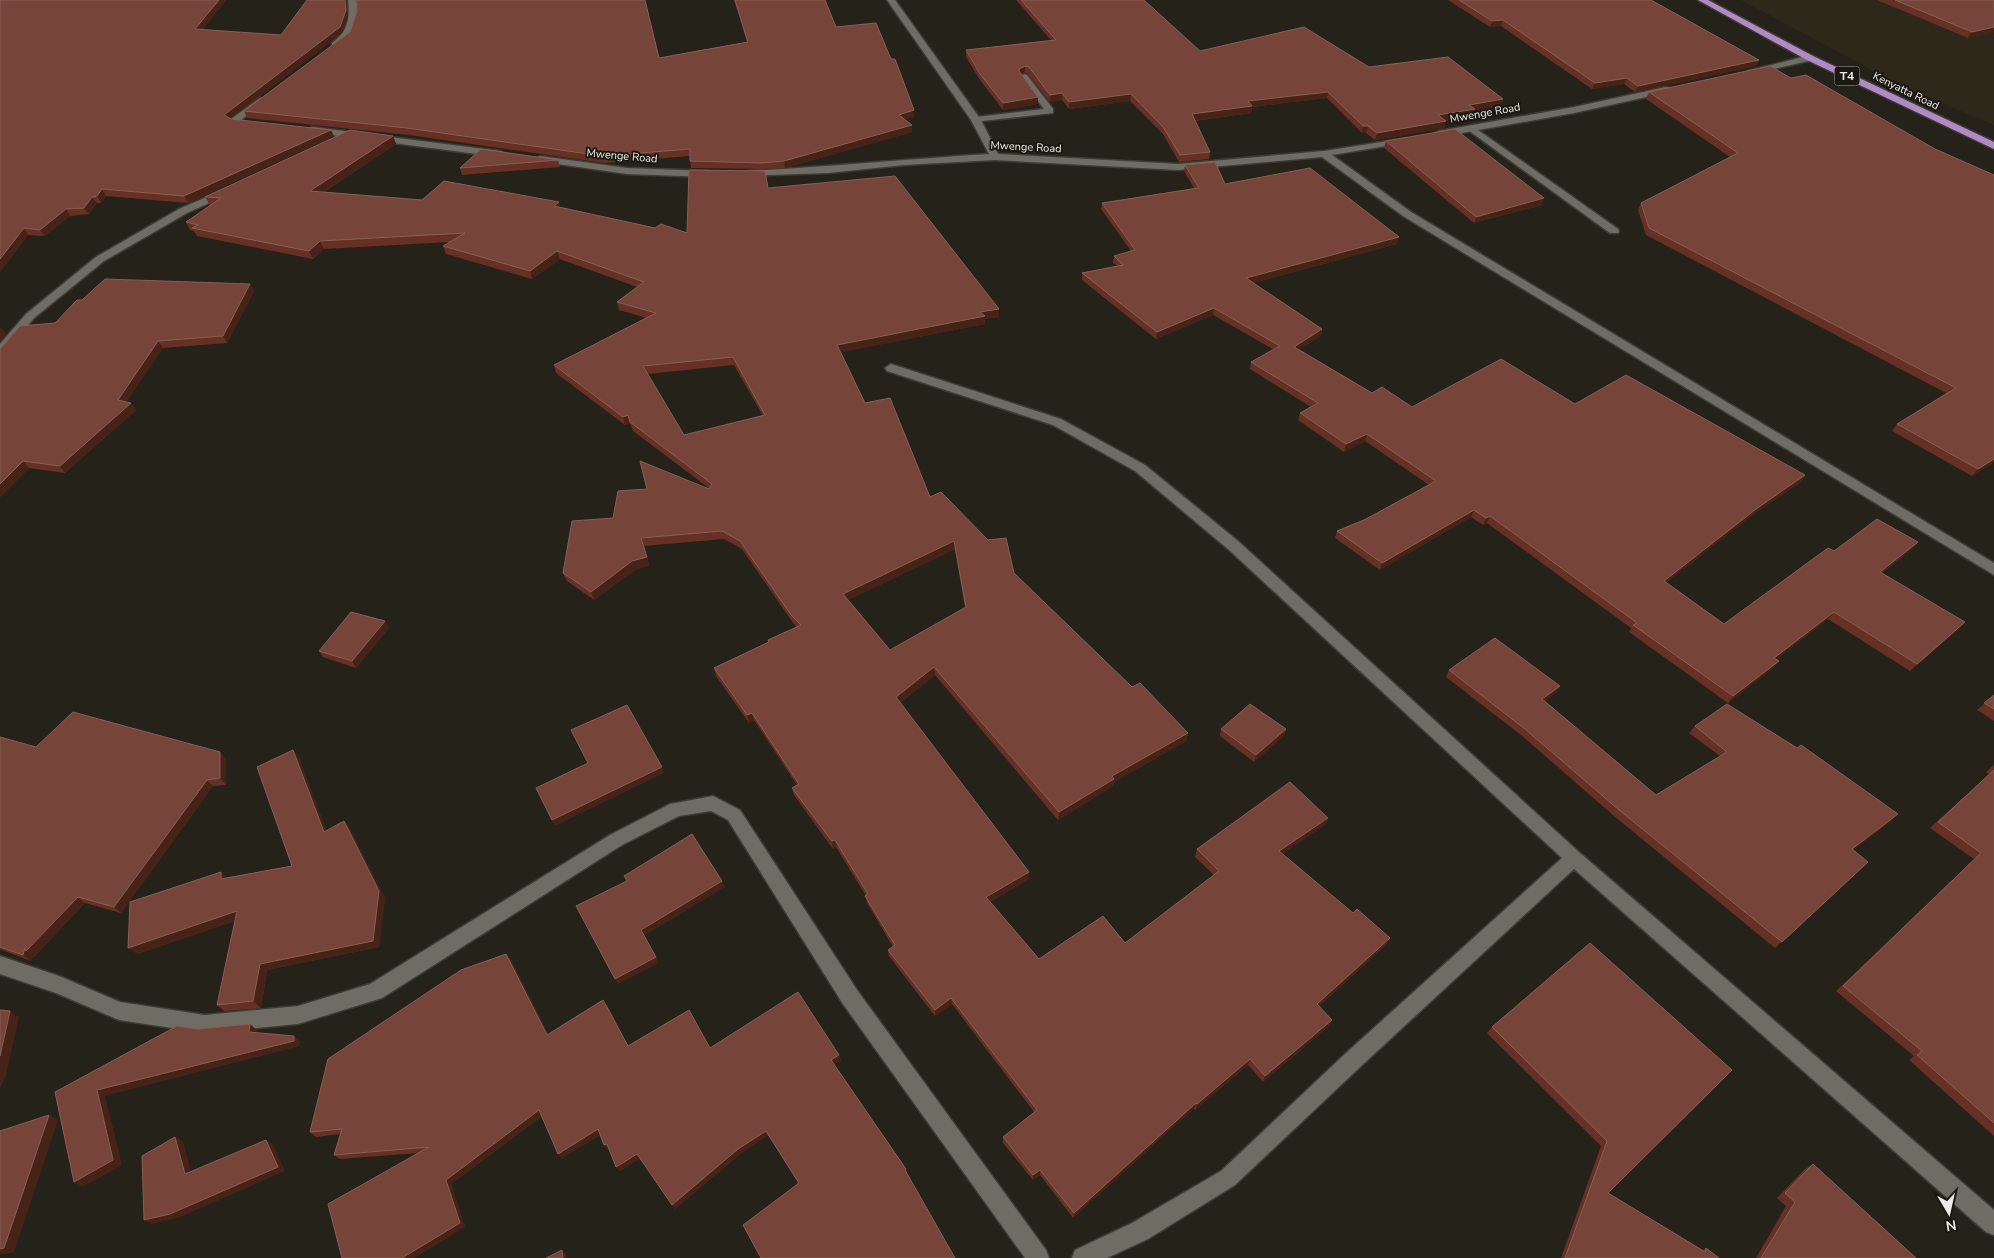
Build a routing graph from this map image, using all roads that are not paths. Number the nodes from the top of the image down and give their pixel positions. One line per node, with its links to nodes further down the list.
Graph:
1 (352, 0): 4 (street)
2 (891, 0): 10 (street)
3 (1702, 0): 5 (highway, Kenyatta Road / T4)
4 (325, 52)
5 (1810, 58): 6 (street); 18 (highway, Kenyatta Road / T4)
6 (1744, 72)
7 (1024, 77): 10 (street)
8 (1678, 87): 12 (street, Mwenge Road)
9 (264, 98): 11 (street)
10 (976, 120): 21 (street)
11 (251, 124)
12 (1471, 128): 15 (street, Mwenge Road); 26 (street)
13 (305, 129): 14 (street)
14 (351, 133): 17 (street); 20 (street)
15 (1431, 135)
16 (1412, 139): 19 (street, Mwenge Road)
17 (326, 145)
18 (1994, 146)
19 (1324, 154): 21 (street, Mwenge Road); 29 (street)
20 (508, 155)
21 (995, 157): 24 (street, Mwenge Road)
22 (528, 158): 23 (street, Mwenge Road)
23 (715, 174)
24 (734, 174)
25 (234, 188): 27 (street)
26 (1614, 231)
27 (0, 352)
28 (891, 368): 30 (street)
29 (1994, 570)
30 (1574, 858): 32 (street); 34 (street)
31 (0, 964): 33 (street)
32 (1994, 1224)
33 (1038, 1258)
34 (1083, 1258)

